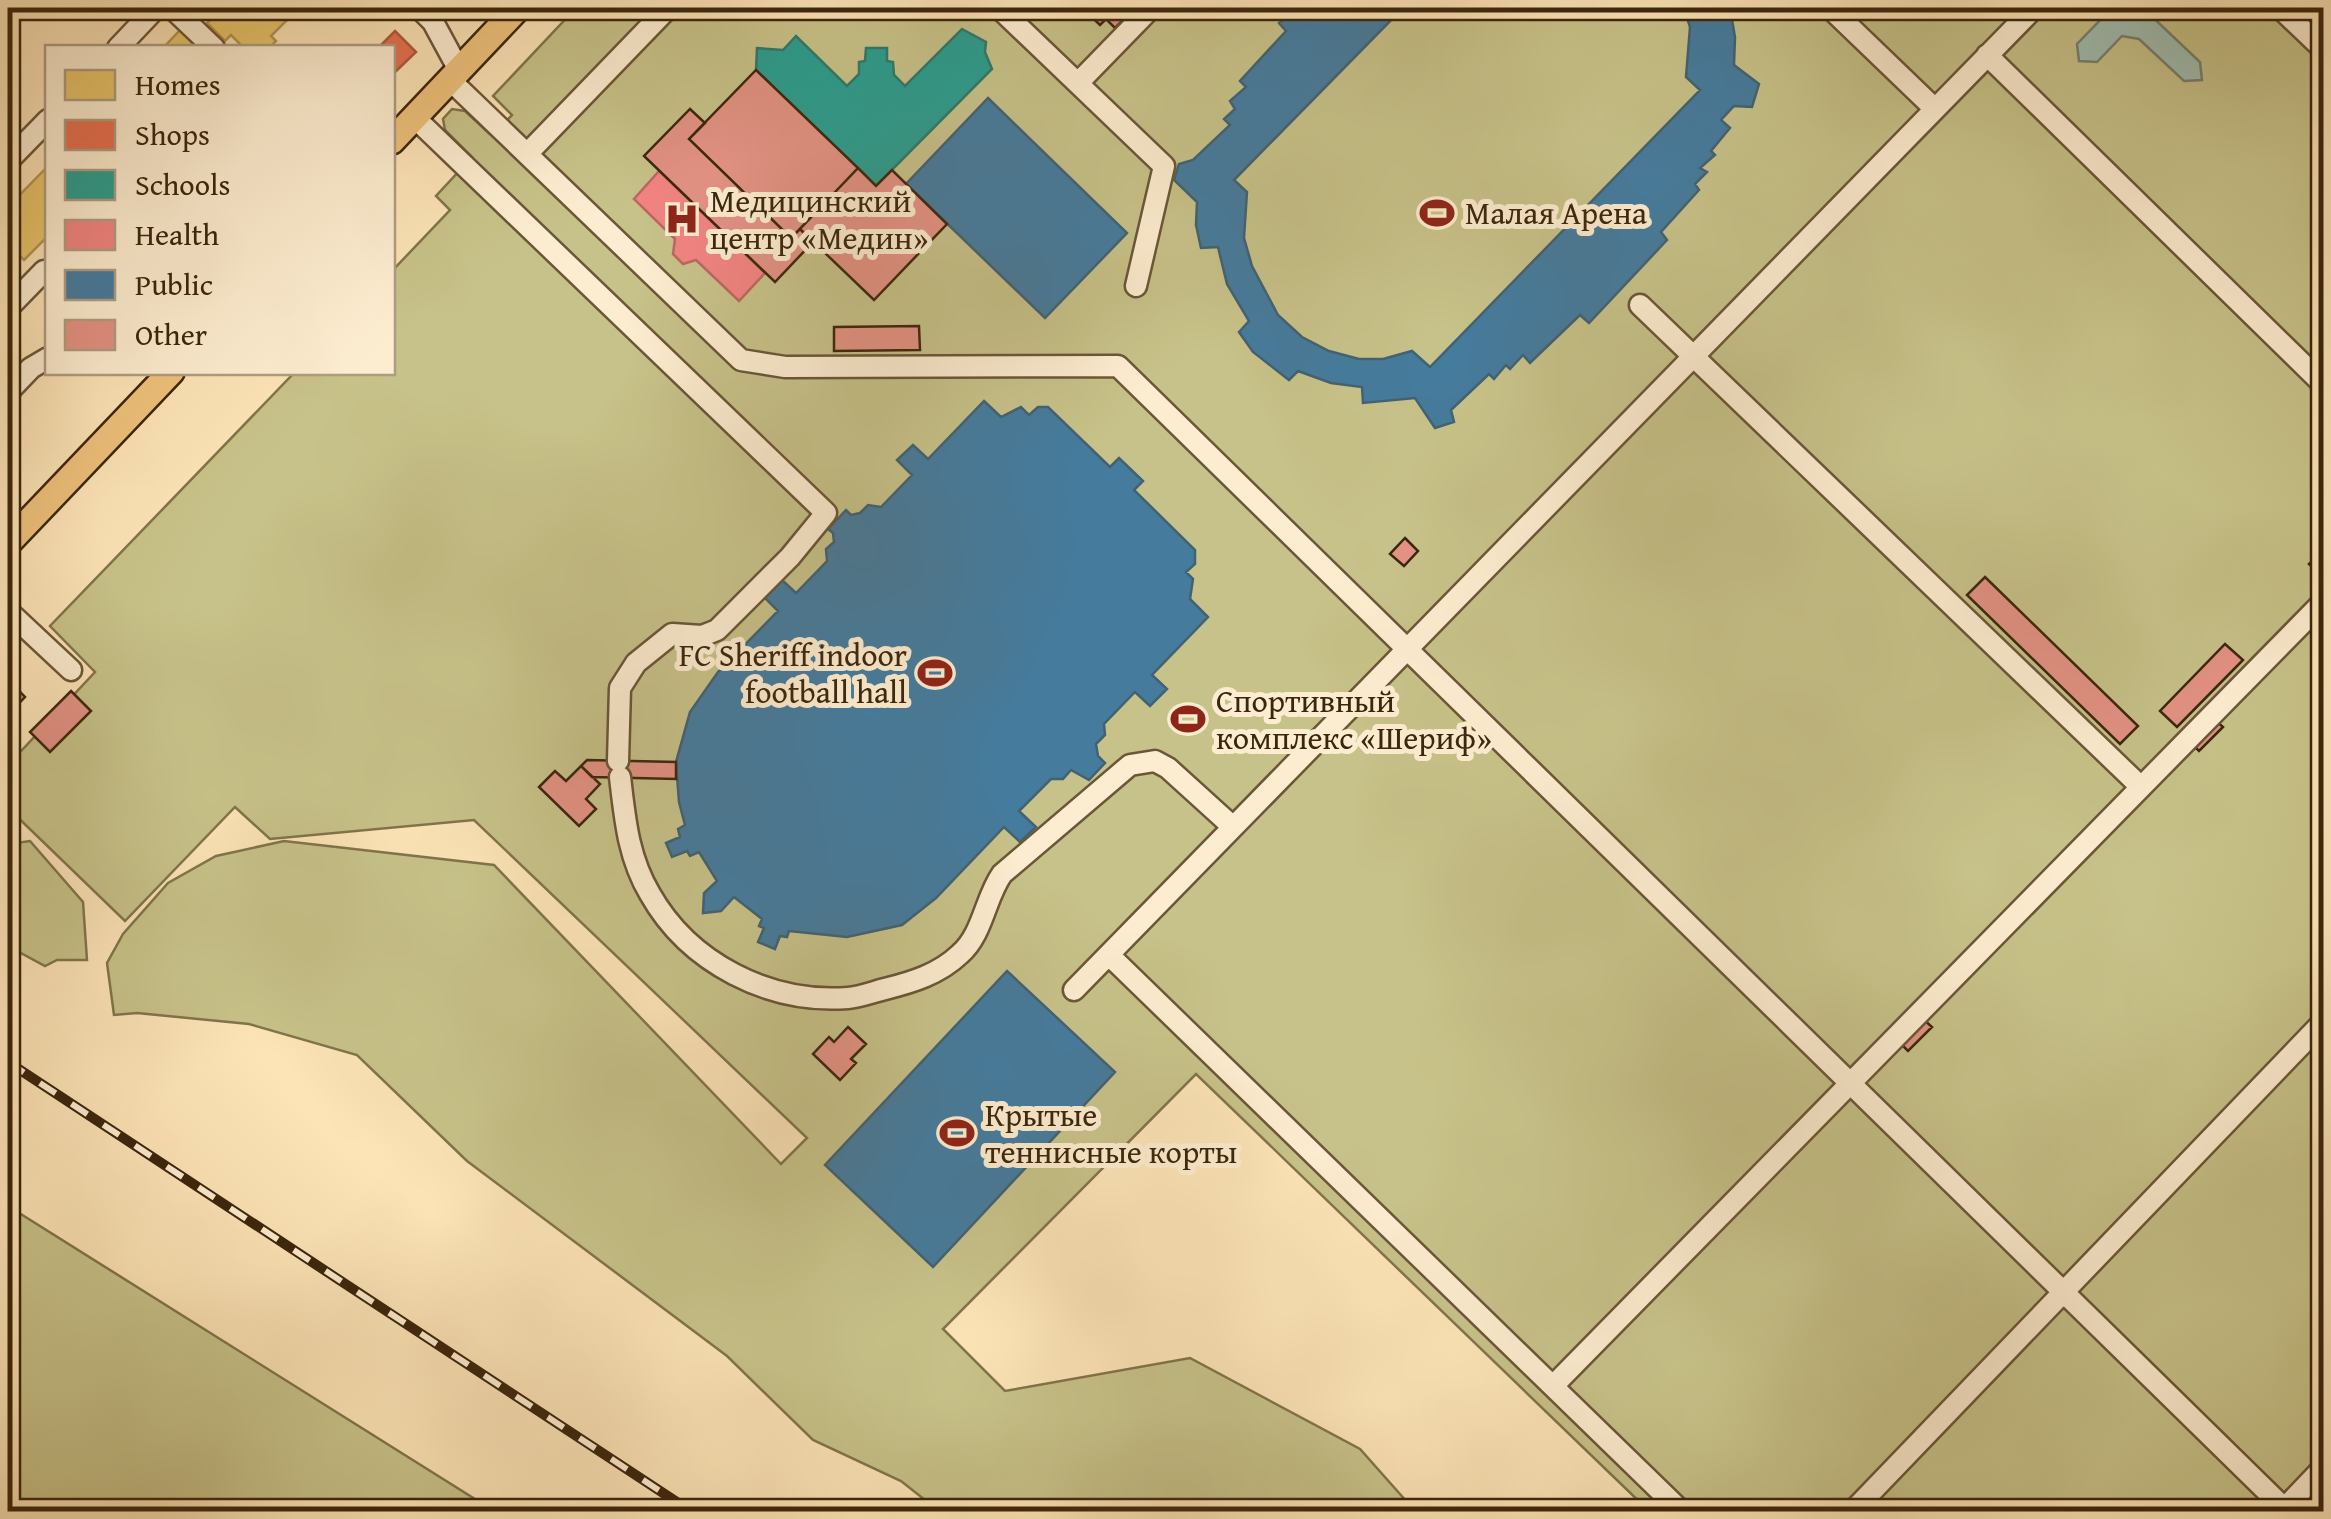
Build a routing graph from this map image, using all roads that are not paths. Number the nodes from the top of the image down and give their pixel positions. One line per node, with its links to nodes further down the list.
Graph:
1 (418, 8): 15 (street)
2 (518, 8): 15 (main road)
3 (668, 8): 21 (street)
4 (999, 8): 16 (street)
5 (1151, 8): 16 (street)
6 (1830, 8): 17 (street)
7 (2034, 8): 14 (street)
8 (2280, 8): 13 (street)
9 (183, 11): 12 (street)
10 (144, 12): 11 (street)
11 (120, 45)
12 (211, 45)
13 (2324, 50)
14 (1987, 55): 17 (street); 30 (street)
15 (455, 75): 18 (main road); 21 (street)
16 (1078, 83): 24 (street)
17 (1935, 109): 27 (street)
18 (414, 118): 20 (main road); 38 (street)
19 (45, 123): 22 (street)
20 (395, 138)
21 (527, 154): 35 (street)
22 (8, 161)
23 (45, 272): 26 (street)
24 (1136, 286)
25 (1640, 305): 27 (street)
26 (8, 308)
27 (1693, 356): 35 (street); 37 (street)
28 (45, 360): 31 (street)
29 (169, 375): 32 (main road)
30 (2324, 385)
31 (8, 392)
32 (8, 543)
33 (2324, 601): 37 (street)
34 (8, 611): 36 (street)
35 (1408, 648): 38 (street); 42 (street)
36 (71, 670)
37 (2140, 787): 42 (street)
38 (1233, 828): 39 (street)
39 (1109, 955): 40 (street); 44 (street)
40 (1074, 990)
41 (2324, 1021): 43 (street)
42 (1851, 1083): 43 (street); 44 (street)
43 (2064, 1291): 46 (street); 48 (street)
44 (1553, 1386): 47 (street)
45 (2324, 1467): 46 (street)
46 (2282, 1510)
47 (1682, 1512)
48 (1852, 1512)

